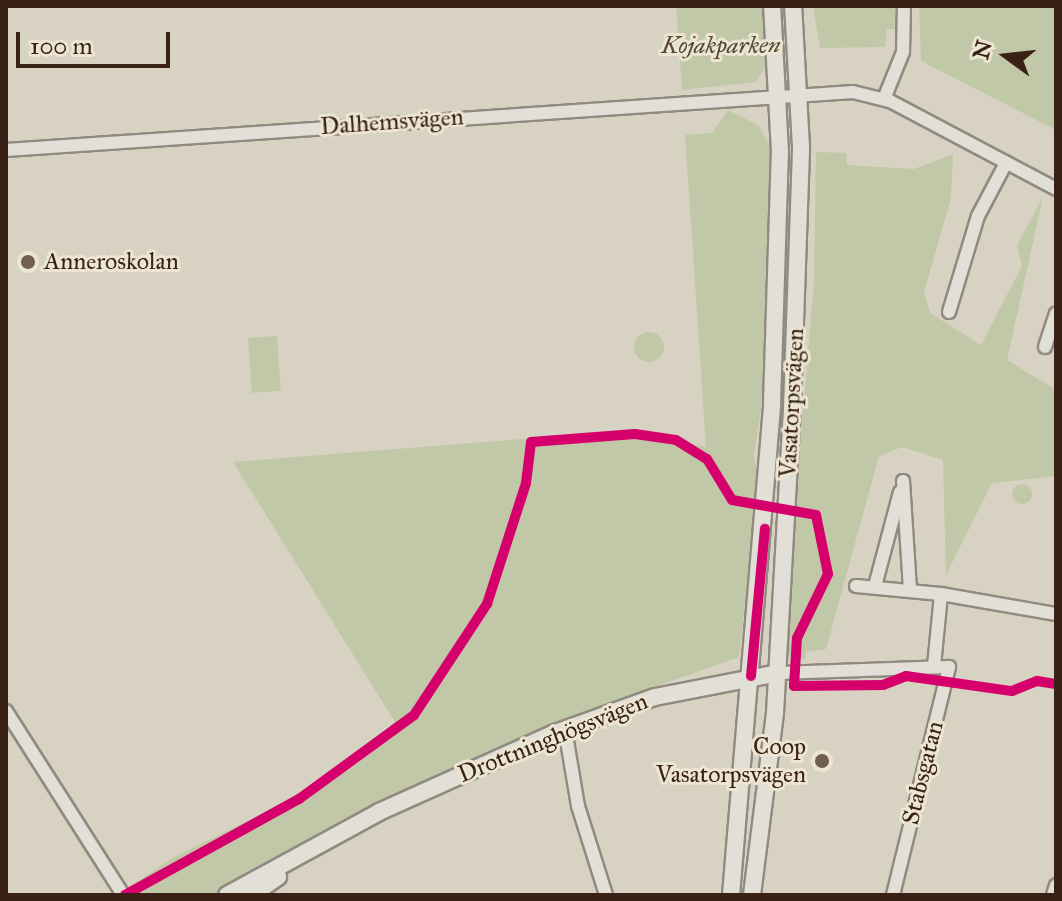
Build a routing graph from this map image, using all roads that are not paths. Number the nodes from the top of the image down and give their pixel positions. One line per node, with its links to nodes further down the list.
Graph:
1 (772, 6): 5 (main road, Vasatorpsvägen)
2 (793, 6): 4 (main road, Vasatorpsvägen)
3 (904, 6): 6 (street)
4 (799, 92): 5 (street, Dalhemsvägen); 6 (street, Dalhemsvägen); 19 (main road, Vasatorpsvägen)
5 (779, 93): 7 (street, Dalhemsvägen); 20 (main road, Vasatorpsvägen)
6 (884, 99): 8 (street)
7 (6, 150)
8 (1006, 163): 9 (street); 10 (street)
9 (1056, 189)
10 (949, 312)
11 (1056, 314): 12 (street)
12 (1045, 347)
13 (856, 586): 14 (street)
14 (875, 586): 15 (street); 15 (street)
15 (910, 590): 16 (street)
16 (941, 594): 17 (street); 18 (street)
17 (1056, 614)
18 (934, 666): 19 (street); 31 (street, Stabsgatan)
19 (778, 673): 20 (main road, Drottninghögsvägen); 30 (main road, Vasatorpsvägen)
20 (751, 676): 22 (main road, Drottninghögsvägen); 29 (main road, Vasatorpsvägen)
21 (6, 711): 25 (street)
22 (565, 729): 23 (main road, Drottninghögsvägen); 28 (street)
23 (338, 835): 26 (main road, Drottninghögsvägen); 27 (main road, Drottninghögsvägen)
24 (1056, 885): 32 (street)
25 (123, 895)
26 (227, 895)
27 (252, 895)
28 (606, 895)
29 (731, 895)
30 (752, 895)
31 (893, 895)
32 (1053, 895)

